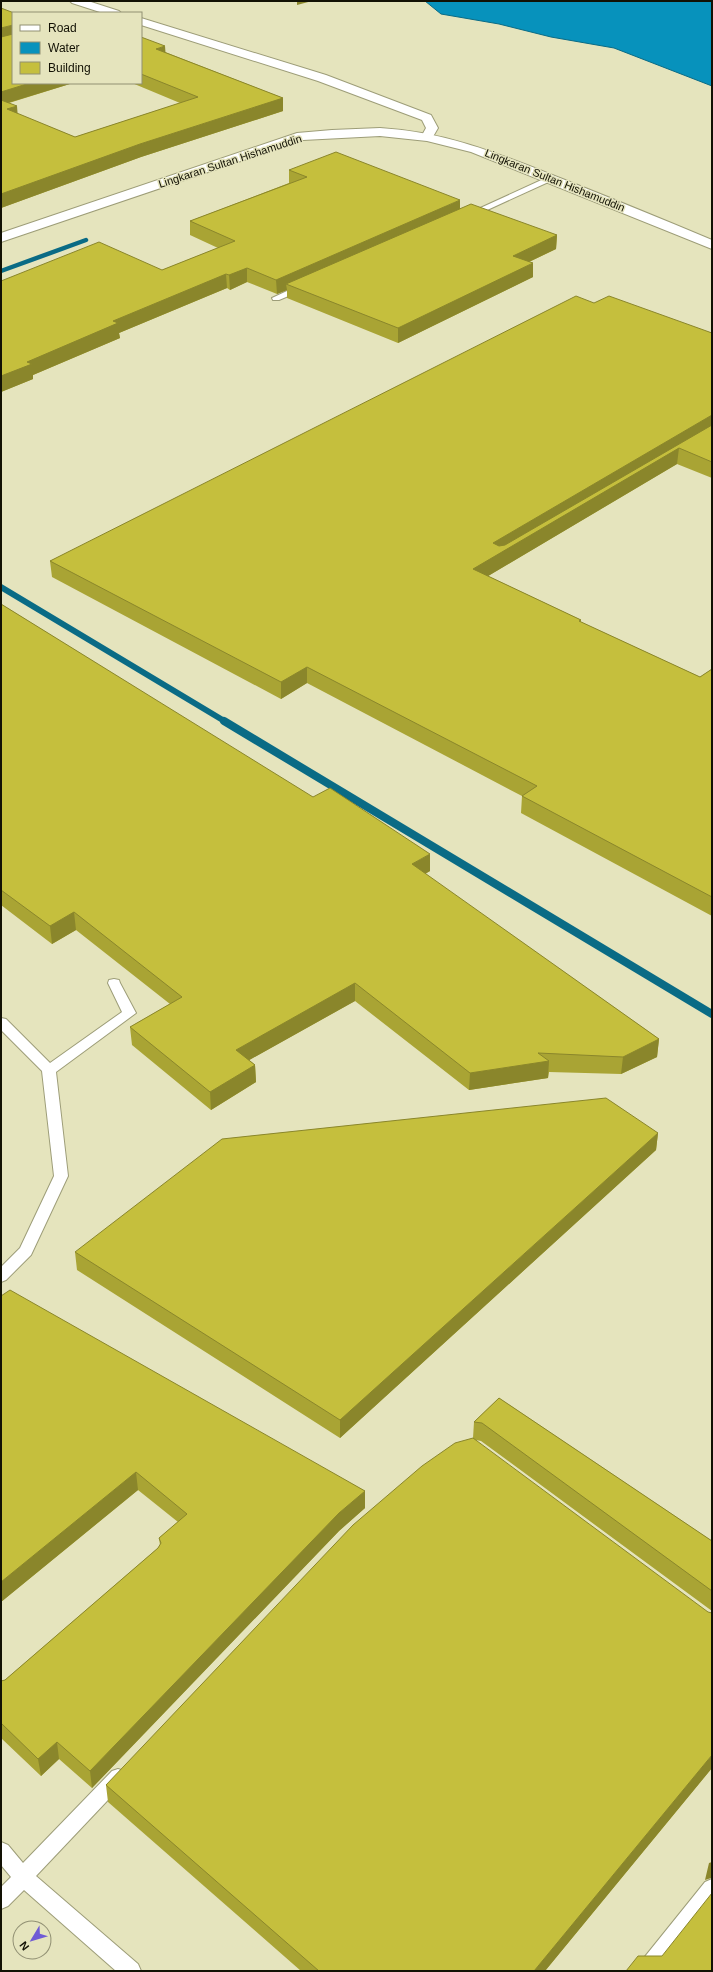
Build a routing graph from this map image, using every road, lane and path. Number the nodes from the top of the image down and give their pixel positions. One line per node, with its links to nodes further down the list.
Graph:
1 (76, 1): 2 (street)
2 (112, 12)
3 (142, 21): 4 (street)
4 (427, 137): 5 (street, Lingkaran Sultan Hishamuddin); 7 (street, Lingkaran Sultan Hishamuddin)
5 (551, 179): 6 (lane); 8 (street, Lingkaran Sultan Hishamuddin)
6 (457, 220)
7 (1, 238)
8 (712, 245)
9 (313, 282): 10 (lane)
10 (276, 298)
11 (114, 982): 13 (lane)
12 (1, 1022): 13 (lane)
13 (49, 1070): 14 (lane)
14 (3, 1272)
15 (127, 1768): 17 (lane)
16 (1, 1851): 17 (lane)
17 (22, 1877): 19 (lane); 20 (lane)
18 (712, 1888): 21 (lane)
19 (1, 1900)
20 (130, 1971)
21 (646, 1971)

